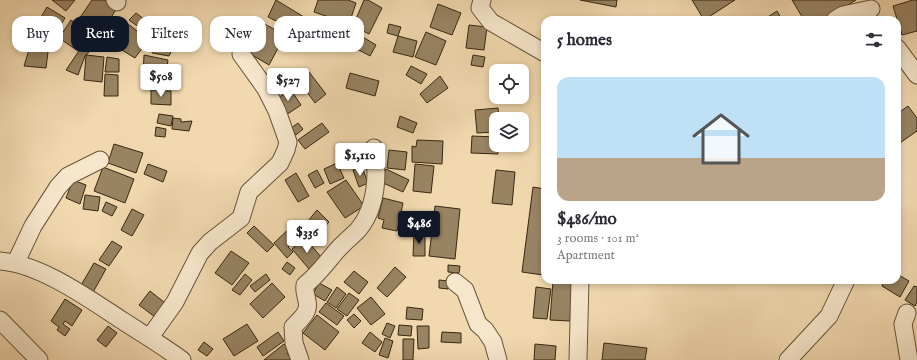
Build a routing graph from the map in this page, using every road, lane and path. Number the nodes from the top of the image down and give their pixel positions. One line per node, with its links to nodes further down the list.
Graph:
1 (482, 0): 4 (street)
2 (872, 10): 3 (street)
3 (843, 16)
4 (541, 51)
5 (901, 53): 7 (street)
6 (241, 54): 16 (street)
7 (917, 75)
8 (374, 148): 19 (street)
9 (100, 160): 10 (street)
10 (8, 261): 16 (street)
11 (455, 282): 20 (street)
12 (580, 284): 21 (street)
13 (844, 284): 22 (street)
14 (907, 313): 23 (street)
15 (0, 320): 17 (street)
16 (150, 337): 18 (street)
17 (39, 360)
18 (182, 360)
19 (300, 360)
20 (498, 360)
21 (578, 360)
22 (788, 360)
23 (910, 360)

